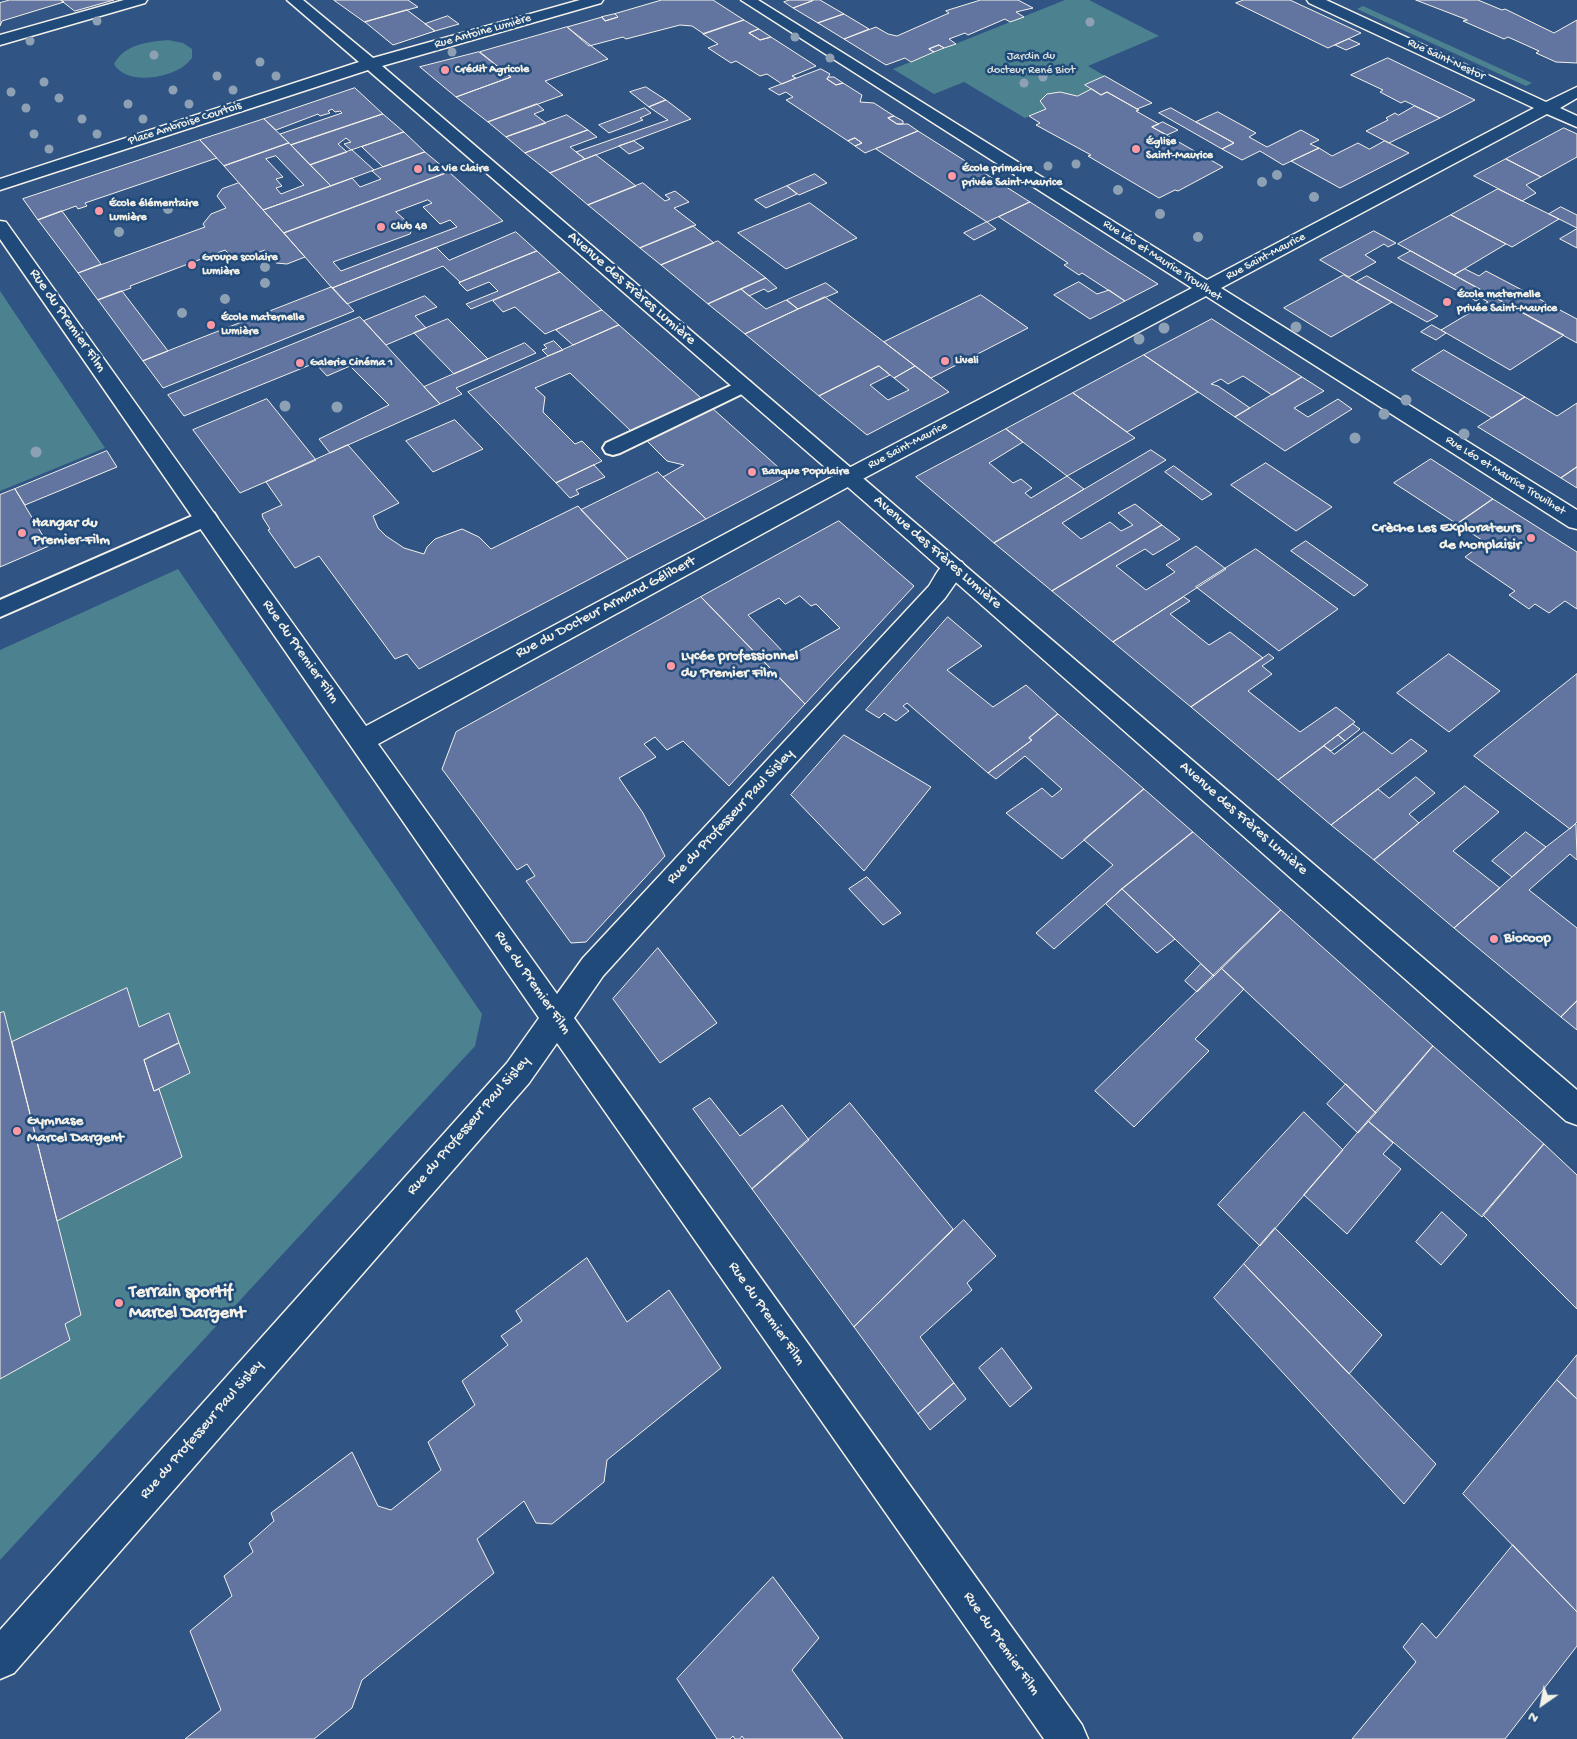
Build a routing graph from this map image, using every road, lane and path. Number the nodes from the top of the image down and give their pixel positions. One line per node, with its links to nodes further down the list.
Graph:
1 (140, 0): 6 (street)
2 (294, 0): 7 (street, Avenue des Frères Lumière)
3 (596, 0): 7 (street, Rue Antoine Lumière)
4 (748, 0): 13 (street, Rue Léo et Maurice Trouilhet)
5 (1314, 0): 9 (street, Rue Saint-Nestor)
6 (0, 40)
7 (370, 64): 11 (street, Place Ambroise Courtois); 14 (street, Avenue des Frères Lumière)
8 (1577, 92): 9 (street, Rue Saint-Maurice)
9 (1546, 108): 10 (street, Rue Saint-Nestor); 13 (street, Rue Saint-Maurice)
10 (1577, 122)
11 (0, 185)
12 (0, 226): 17 (street, Rue du Premier Film)
13 (1205, 289): 16 (street, Rue Saint-Maurice); 18 (street, Rue Léo et Maurice Trouilhet)
14 (743, 386): 15 (lane); 16 (street, Avenue des Frères Lumière)
15 (613, 448)
16 (849, 477): 19 (street, Avenue des Frères Lumière); 21 (street, Rue du Docteur Armand Gélibert)
17 (206, 518): 20 (lane); 21 (street, Rue du Premier Film)
18 (1577, 521)
19 (954, 568): 22 (street, Rue du Professeur Paul Sisley); 23 (street, Avenue des Frères Lumière)
20 (0, 609)
21 (363, 740): 22 (street, Rue du Premier Film)
22 (556, 1018): 24 (street, Rue du Professeur Paul Sisley); 25 (street, Rue du Premier Film)
23 (1577, 1110)
24 (0, 1659)
25 (1068, 1739)

